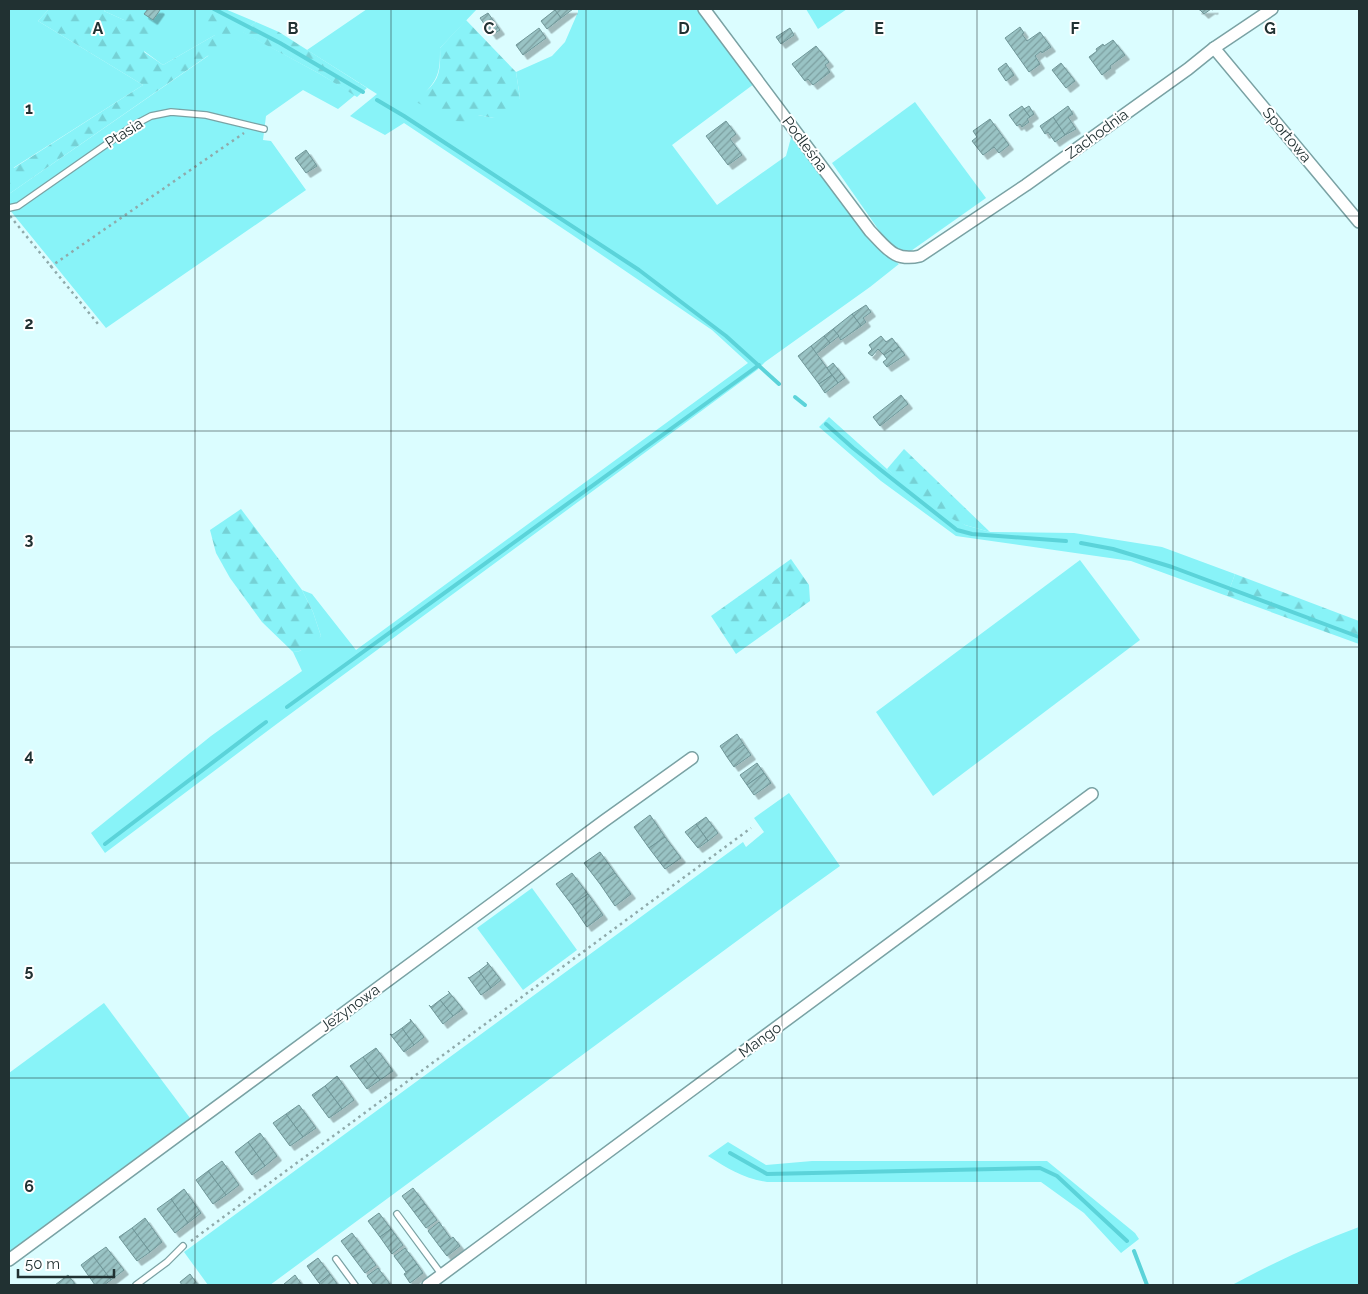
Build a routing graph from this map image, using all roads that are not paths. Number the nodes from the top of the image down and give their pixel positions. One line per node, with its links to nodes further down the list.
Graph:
1 (704, 9): 7 (street, Podleśna)
2 (1272, 9): 3 (street, Zachodnia)
3 (1214, 48): 6 (street, Sportowa); 7 (street, Zachodnia)
4 (264, 129): 5 (lane, Ptasia)
5 (9, 208)
6 (1359, 222)
7 (920, 256)
8 (692, 758): 13 (street, Jeżynowa)
9 (1092, 794): 14 (street, Mango)
10 (397, 1214): 14 (lane)
11 (183, 1246): 15 (lane)
12 (336, 1259): 16 (lane)
13 (9, 1260)
14 (442, 1275): 17 (street, Mango)
15 (136, 1285)
16 (355, 1285)
17 (428, 1285)

